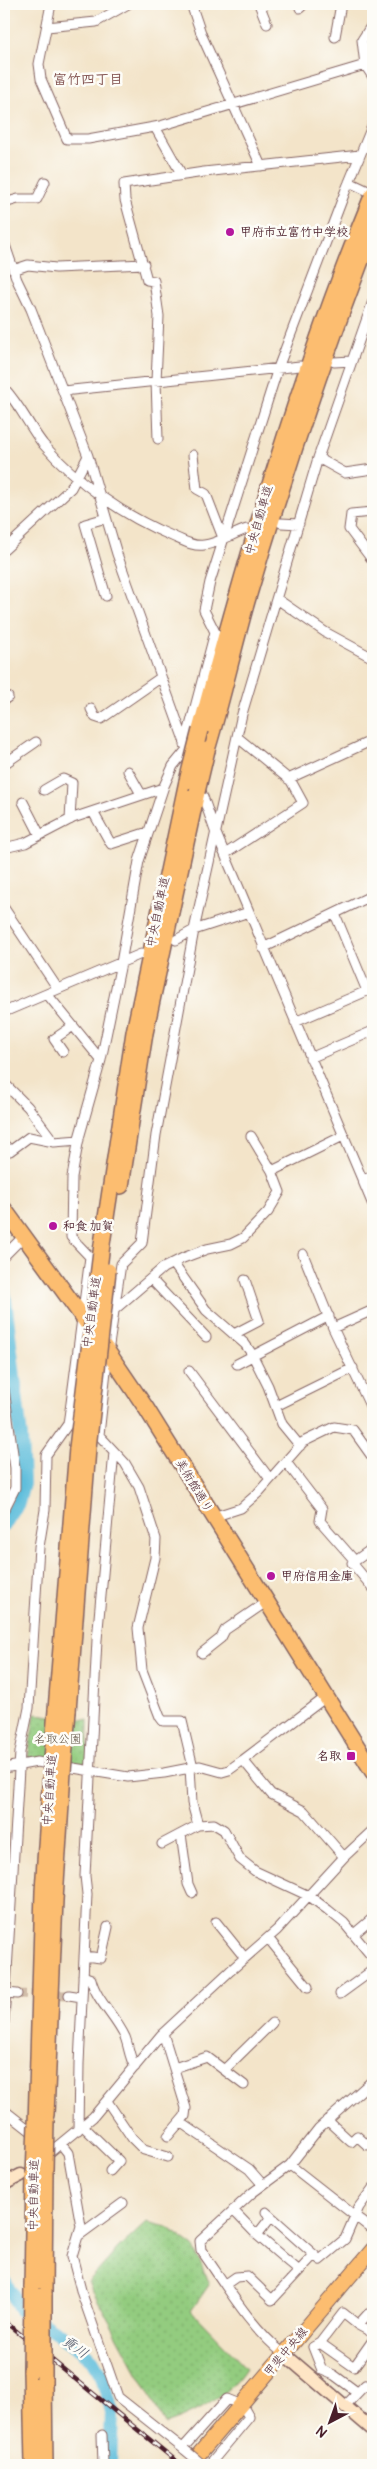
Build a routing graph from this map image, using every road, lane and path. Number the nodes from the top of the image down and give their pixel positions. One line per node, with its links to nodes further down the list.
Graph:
1 (51, 4): 7 (street)
2 (128, 4): 7 (street)
3 (191, 4): 12 (street)
4 (259, 4): 6 (street)
5 (341, 4): 9 (street)
6 (267, 24)
7 (47, 27): 14 (street)
8 (372, 27): 10 (street)
9 (335, 37)
10 (365, 65): 11 (street); 12 (street)
11 (373, 77)
12 (234, 106): 14 (street); 16 (street)
13 (373, 124): 15 (street)
14 (155, 127): 17 (street)
15 (360, 155): 16 (street); 19 (street)
16 (261, 166): 17 (street)
17 (182, 175): 24 (street)
18 (45, 182): 21 (street)
19 (349, 182): 20 (street); 30 (street)
20 (370, 192): 61 (highway, 中央自動車道, bridge)
21 (4, 203)
22 (373, 228): 61 (highway, 中央自動車道, bridge)
23 (4, 242): 25 (street)
24 (144, 264): 25 (street); 31 (street)
25 (13, 270): 33 (street)
26 (373, 300): 27 (street)
27 (352, 361): 28 (street); 37 (street)
28 (334, 362)
29 (300, 366): 30 (street)
30 (278, 368): 31 (street); 46 (street)
31 (156, 381): 33 (street); 34 (street)
32 (4, 388): 39 (street)
33 (63, 391): 36 (street)
34 (158, 439)
35 (193, 455): 46 (street)
36 (88, 456): 39 (street); 40 (street)
37 (318, 458): 38 (street); 44 (street)
38 (373, 469)
39 (78, 476): 40 (street); 47 (street)
40 (99, 496): 42 (street); 46 (street)
41 (373, 512): 48 (street)
42 (106, 518): 49 (street); 52 (street)
43 (281, 524): 44 (street)
44 (298, 524): 50 (street)
45 (247, 529): 46 (street)
46 (225, 537): 57 (street)
47 (4, 550)
48 (373, 561)
49 (106, 596)
50 (276, 599): 51 (street); 54 (street)
51 (373, 658)
52 (160, 678): 53 (street); 57 (street)
53 (91, 709)
54 (237, 737): 60 (street); 68 (street)
55 (373, 740): 60 (street)
56 (36, 742): 58 (street)
57 (186, 747): 62 (street); 68 (street)
58 (4, 764)
59 (128, 770): 64 (street)
60 (288, 779): 72 (street)
61 (192, 787): 186 (highway, 中央自動車道, bridge)
62 (164, 788): 64 (street); 69 (street)
63 (44, 790): 67 (street)
64 (142, 794): 66 (street)
65 (23, 802): 70 (street)
66 (93, 812): 67 (street); 69 (street)
67 (70, 820): 70 (street)
68 (215, 831): 72 (street); 77 (street)
69 (148, 832): 81 (street)
70 (40, 835): 71 (street)
71 (4, 848)
72 (225, 854): 75 (street)
73 (373, 895): 76 (street)
74 (4, 908): 82 (street)
75 (249, 912): 77 (street); 79 (street)
76 (335, 914): 79 (street); 85 (street)
77 (194, 930): 78 (street); 108 (street)
78 (176, 940)
79 (264, 948): 85 (street)
80 (141, 954): 81 (street)
81 (122, 963): 82 (street); 90 (street)
82 (58, 989): 83 (street)
83 (47, 994): 84 (street); 86 (street)
84 (4, 1012)
85 (295, 1022): 89 (street)
86 (73, 1026): 88 (street); 90 (street)
87 (373, 1031): 89 (street)
88 (62, 1052)
89 (310, 1058): 93 (street)
90 (101, 1060): 94 (street)
91 (4, 1083): 95 (street)
92 (251, 1136): 97 (street)
93 (343, 1136): 97 (street); 99 (street)
94 (79, 1140): 95 (street); 110 (street)
95 (54, 1142): 96 (street)
96 (4, 1144)
97 (272, 1171): 105 (street)
98 (373, 1176): 99 (street)
99 (363, 1180): 100 (street)
100 (373, 1205)
101 (4, 1210): 102 (highway, 美術館通り)
102 (24, 1236): 104 (street); 110 (highway, 美術館通り)
103 (303, 1254): 111 (street)
104 (4, 1256)
105 (173, 1263): 106 (street); 113 (street)
106 (151, 1279): 108 (street); 114 (street)
107 (245, 1280): 113 (street)
108 (114, 1310): 115 (street)
109 (373, 1310): 112 (street)
110 (81, 1316): 115 (highway, 美術館通り); 121 (street)
111 (329, 1316): 112 (street); 116 (street)
112 (334, 1328): 118 (street)
113 (234, 1334): 116 (street)
114 (206, 1337)
115 (108, 1352): 124 (street); 131 (highway, 美術館通り)
116 (252, 1354): 117 (street); 122 (street)
117 (237, 1364)
118 (352, 1368): 122 (street); 123 (street)
119 (189, 1371): 129 (street)
120 (4, 1390): 130 (street)
121 (71, 1403): 124 (street); 139 (street)
122 (276, 1406): 125 (street)
123 (373, 1412)
124 (99, 1436): 126 (street)
125 (300, 1446): 127 (street); 128 (street)
126 (114, 1452): 140 (street); 143 (street)
127 (373, 1458)
128 (286, 1462): 129 (street); 133 (street)
129 (270, 1479): 131 (street)
130 (4, 1510)
131 (213, 1517): 135 (highway, 美術館通り)
132 (373, 1548): 133 (street)
133 (355, 1561): 134 (street)
134 (373, 1588)
135 (266, 1602): 136 (street); 137 (highway, 美術館通り)
136 (202, 1653)
137 (326, 1697): 138 (street); 142 (highway, 美術館通り)
138 (243, 1760): 140 (street); 148 (street)
139 (20, 1766): 141 (street); 143 (street); 162 (street)
140 (191, 1767): 143 (street); 144 (street)
141 (4, 1768)
142 (373, 1769)
143 (92, 1770): 156 (street)
144 (198, 1825): 146 (street); 150 (street)
145 (373, 1830): 148 (street)
146 (181, 1834): 147 (street); 149 (street)
147 (162, 1844)
148 (344, 1857): 150 (street)
149 (192, 1893)
150 (309, 1896): 154 (street); 155 (street)
151 (373, 1918): 154 (street)
152 (216, 1922): 157 (street)
153 (108, 1926): 156 (street)
154 (354, 1934): 158 (street)
155 (268, 1938): 157 (street); 161 (street)
156 (84, 1956): 160 (street)
157 (245, 1958): 169 (street)
158 (373, 1958)
159 (373, 1970): 164 (street)
160 (83, 1976): 166 (street); 170 (street)
161 (308, 1987)
162 (5, 1989): 163 (street); 167 (street)
163 (17, 1994)
164 (340, 1994)
165 (69, 1995): 166 (street)
166 (82, 1996): 179 (street)
167 (4, 2022)
168 (272, 2022): 172 (street)
169 (163, 2033): 170 (street); 171 (street)
170 (135, 2067): 175 (street)
171 (174, 2068): 172 (street); 178 (street)
172 (224, 2070): 174 (street)
173 (373, 2080): 177 (street)
174 (244, 2085)
175 (107, 2101): 179 (street); 183 (street)
176 (4, 2110): 182 (street)
177 (327, 2120): 181 (street); 184 (street)
178 (180, 2122): 180 (street); 188 (street)
179 (81, 2128): 182 (street); 185 (street)
180 (168, 2136)
181 (373, 2138)
182 (58, 2147): 186 (street); 195 (street)
183 (168, 2157)
184 (290, 2165): 188 (street); 192 (street)
185 (110, 2171)
186 (33, 2173): 187 (street); 206 (highway, 中央自動車道, bridge)
187 (4, 2184)
188 (263, 2185): 191 (street)
189 (373, 2188): 192 (street)
190 (123, 2203): 195 (street)
191 (233, 2210): 194 (street); 199 (street)
192 (355, 2217): 193 (street); 197 (street)
193 (373, 2230)
194 (257, 2235): 197 (street); 198 (street)
195 (78, 2236): 213 (street)
196 (373, 2249): 205 (main road, 甲斐中央線)
197 (314, 2255): 198 (street)
198 (299, 2271): 199 (street)
199 (226, 2284): 205 (street)
200 (373, 2313): 201 (street)
201 (358, 2325): 202 (street); 204 (street)
202 (373, 2333)
203 (373, 2340): 204 (street)
204 (320, 2343): 208 (street)
205 (284, 2354): 209 (main road, 甲斐中央線); 210 (street)
206 (38, 2374): 214 (highway, 中央自動車道); 215 (highway, 中央自動車道)
207 (373, 2391): 208 (street)
208 (357, 2392): 210 (street)
209 (242, 2405): 213 (main road, 甲斐中央線); 217 (street)
210 (345, 2406): 211 (street)
211 (373, 2430)
212 (102, 2435): 216 (street)
213 (195, 2457)
214 (33, 2465)
215 (45, 2465)
216 (103, 2465)
217 (209, 2465)

